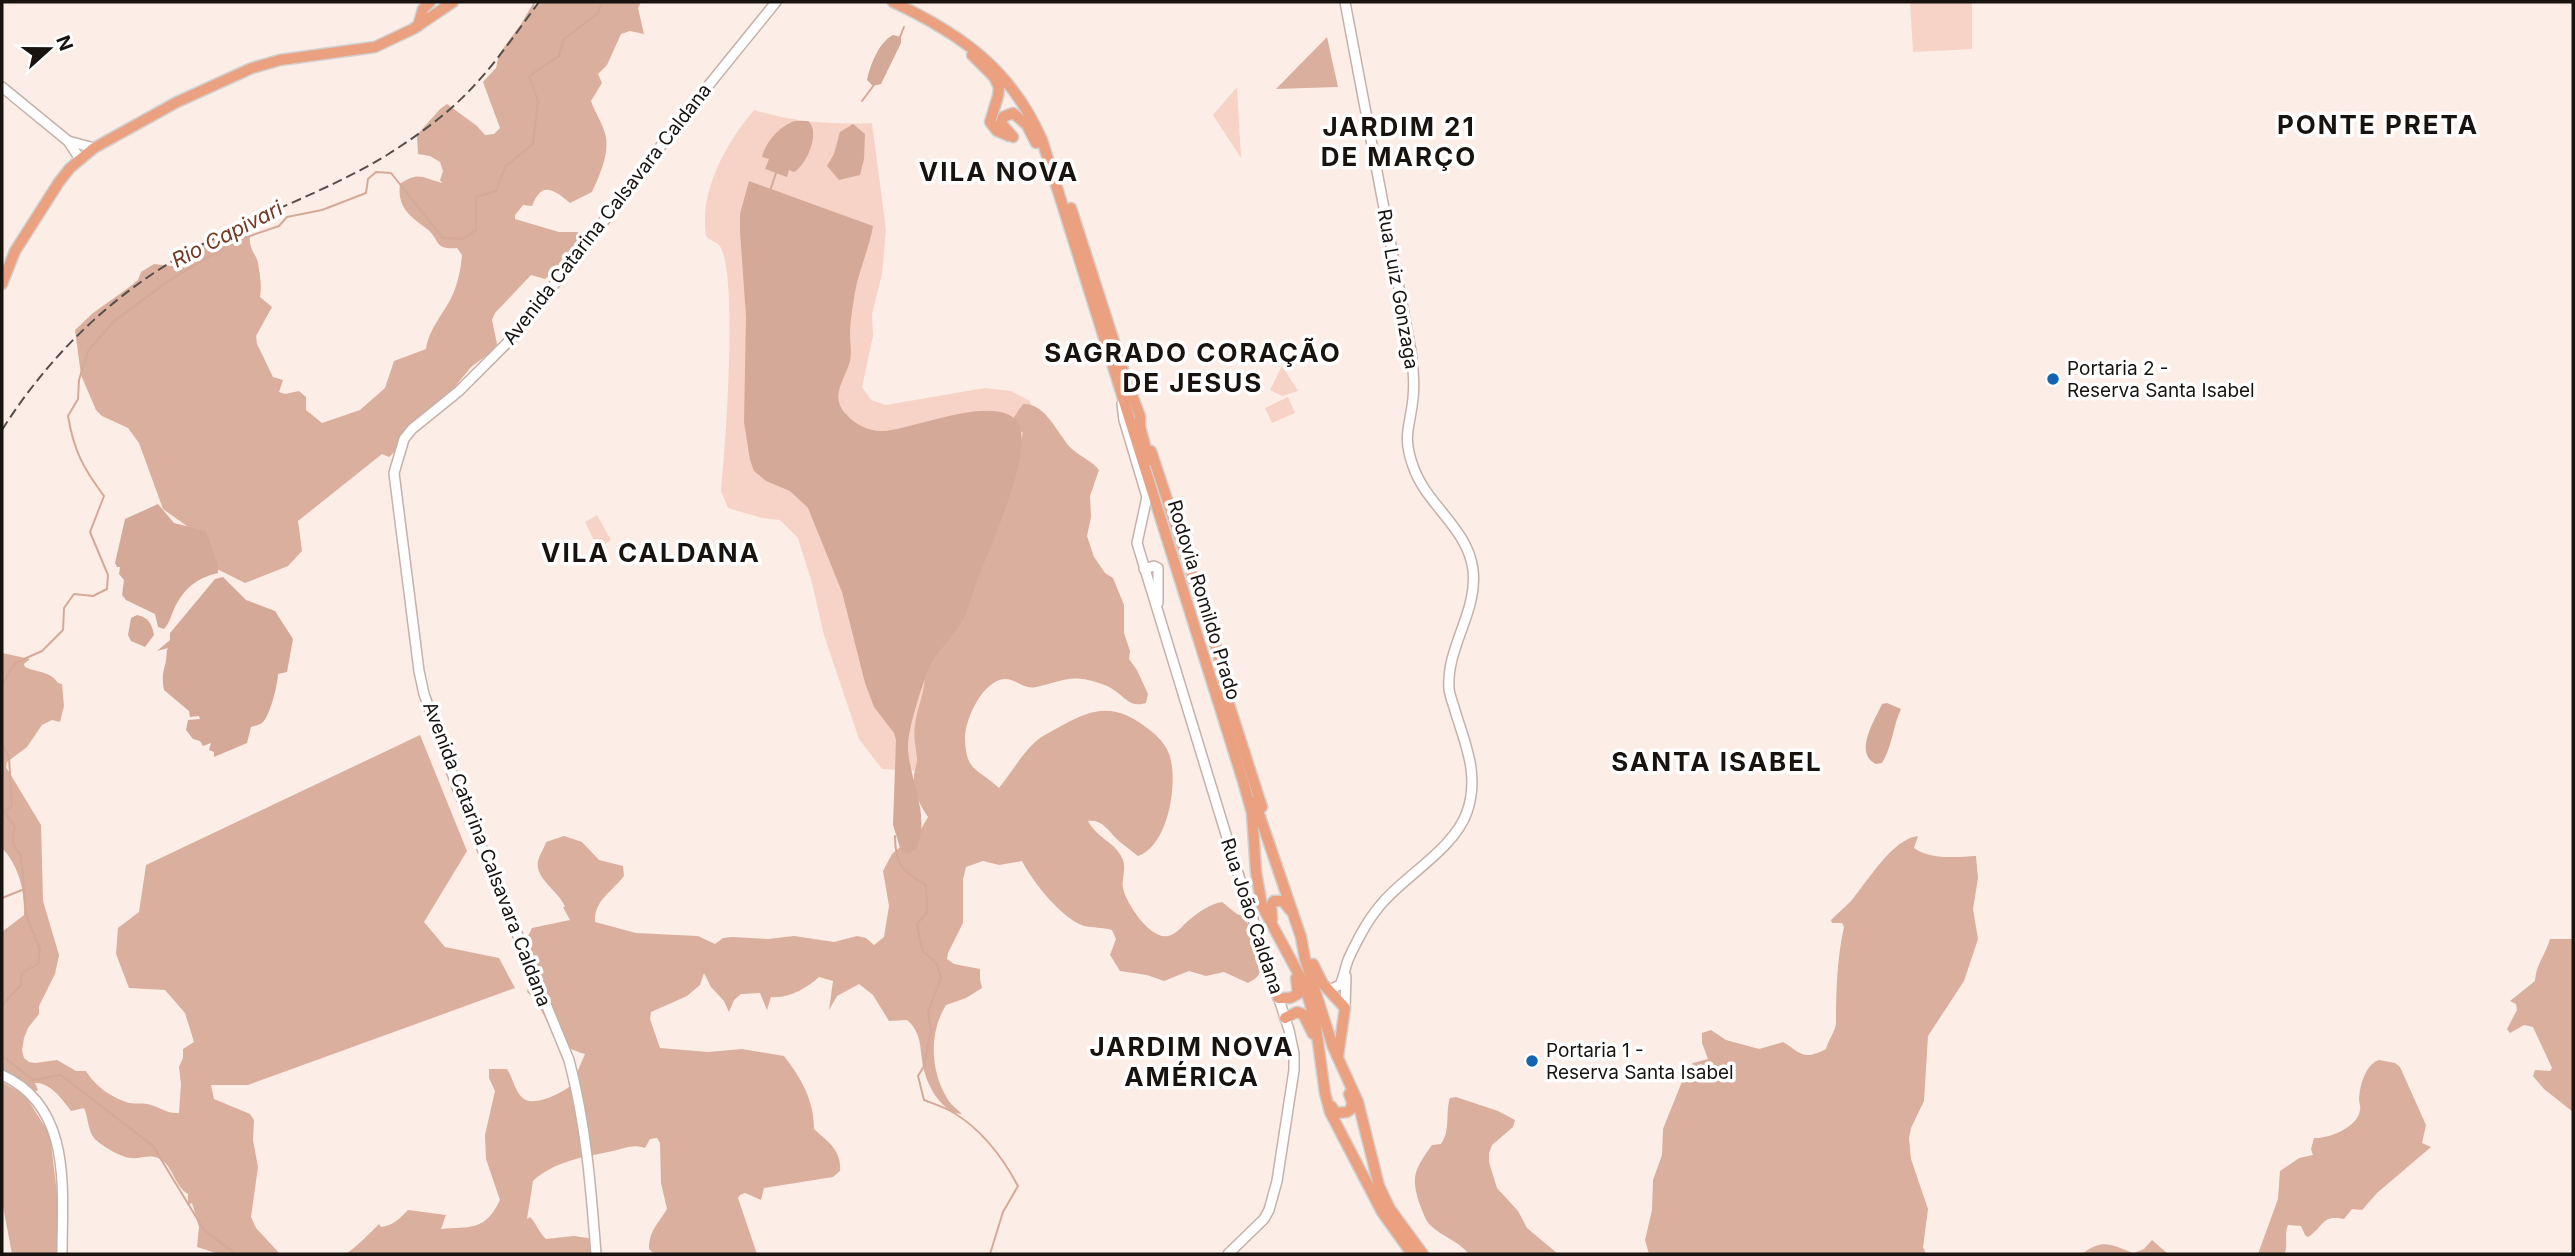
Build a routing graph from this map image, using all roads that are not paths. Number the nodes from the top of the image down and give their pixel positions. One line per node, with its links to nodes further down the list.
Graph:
1 (776, 2): 28 (street, Avenida Catarina Calsavara Caldana)
2 (893, 2): 9 (main road, Rodovia Romildo Prado)
3 (907, 2): 17 (main road, Rodovia Romildo Prado)
4 (1345, 2): 19 (street, Rua Luiz Gonzaga)
5 (449, 4): 7 (main road)
6 (427, 6): 7 (main road); 8 (main road)
7 (433, 17): 8 (main road)
8 (418, 26): 12 (main road)
9 (945, 28): 14 (main road, Rodovia Romildo Prado); 14 (main road)
10 (2, 87): 11 (street)
11 (68, 141): 12 (street); 13 (street)
12 (94, 148): 13 (main road)
13 (80, 159): 15 (main road)
14 (1066, 215): 16 (main road, Rodovia Romildo Prado)
15 (2, 284)
16 (1120, 388): 18 (main road, Rodovia Romildo Prado); 21 (street, Rua João Caldana)
17 (1304, 939): 18 (main road); 20 (main road); 24 (main road, Rodovia Romildo Prado)
18 (1293, 962): 21 (main road); 26 (main road, Rodovia Romildo Prado)
19 (1345, 970): 20 (street, Rua Luiz Gonzaga); 22 (street, Rua Luiz Gonzaga)
20 (1329, 990): 22 (main road)
21 (1278, 998): 23 (street, Rua João Caldana)
22 (1345, 1008): 24 (main road)
23 (1285, 1018): 26 (main road); 29 (street, Rua João Caldana)
24 (1338, 1056): 26 (main road); 31 (main road, Rodovia Romildo Prado)
25 (2, 1075): 27 (street)
26 (1324, 1086): 30 (main road, Rodovia Romildo Prado)
27 (62, 1254)
28 (596, 1254)
29 (1228, 1254)
30 (1412, 1254)
31 (1423, 1254)

